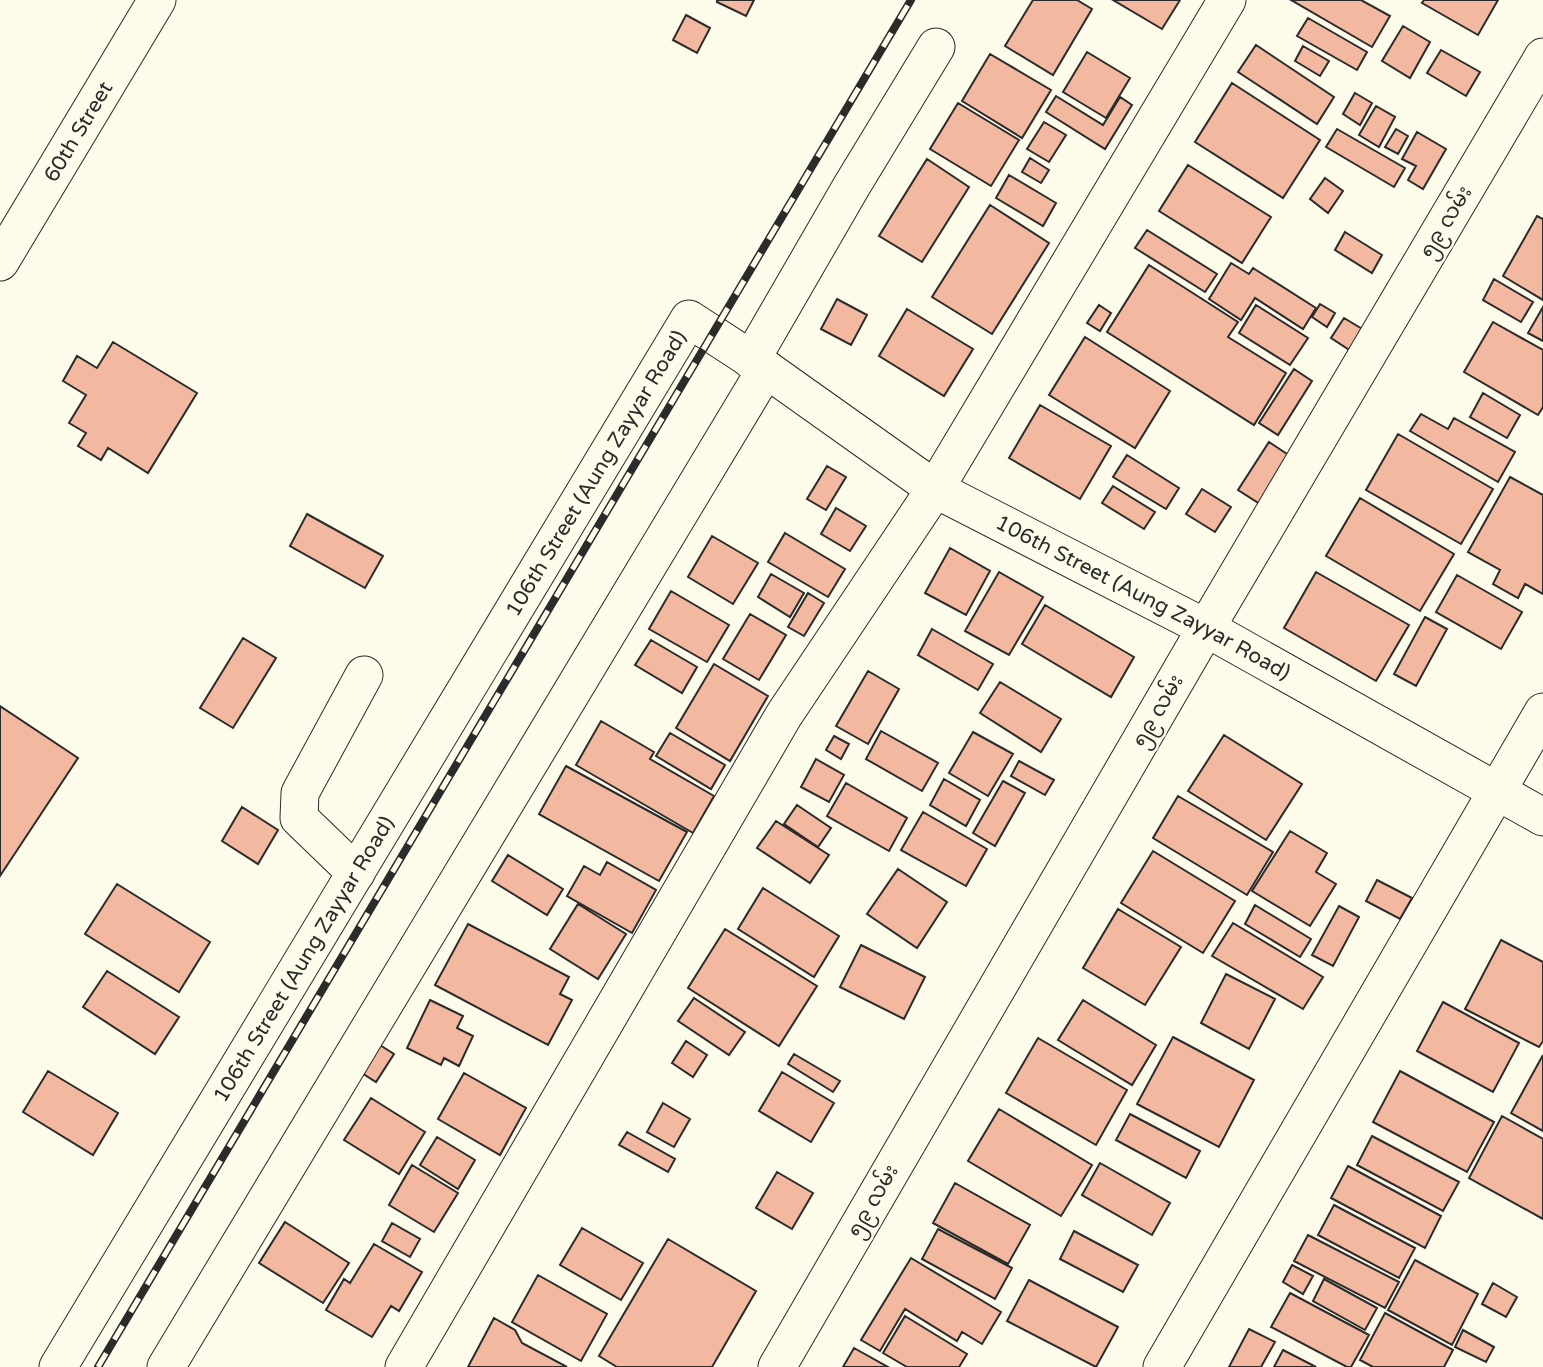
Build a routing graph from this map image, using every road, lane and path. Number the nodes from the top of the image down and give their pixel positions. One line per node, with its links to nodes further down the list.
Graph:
1 (1227, 0): 7 (street)
2 (154, 1): 5 (street, 60th Street)
3 (936, 47): 6 (street)
4 (1543, 57): 8 (street, ၅၉ လမ်း)
5 (0, 262)
6 (759, 365): 7 (street, 106th Street (Aung Zayyar Road)); 13 (street, 106th Street (Aung Zayyar Road)); 15 (street)
7 (935, 489): 8 (street, 106th Street (Aung Zayyar Road)); 16 (street)
8 (1206, 628): 11 (street, 106th Street (Aung Zayyar Road)); 17 (street, ၅၉ လမ်း)
9 (364, 675): 13 (street)
10 (1543, 712): 11 (street)
11 (1496, 790): 12 (street, 106th Street (Aung Zayyar Road)); 18 (street)
12 (1543, 817)
13 (356, 873): 14 (street, 106th Street (Aung Zayyar Road))
14 (58, 1367)
15 (166, 1367)
16 (404, 1367)
17 (777, 1367)
18 (1162, 1367)

